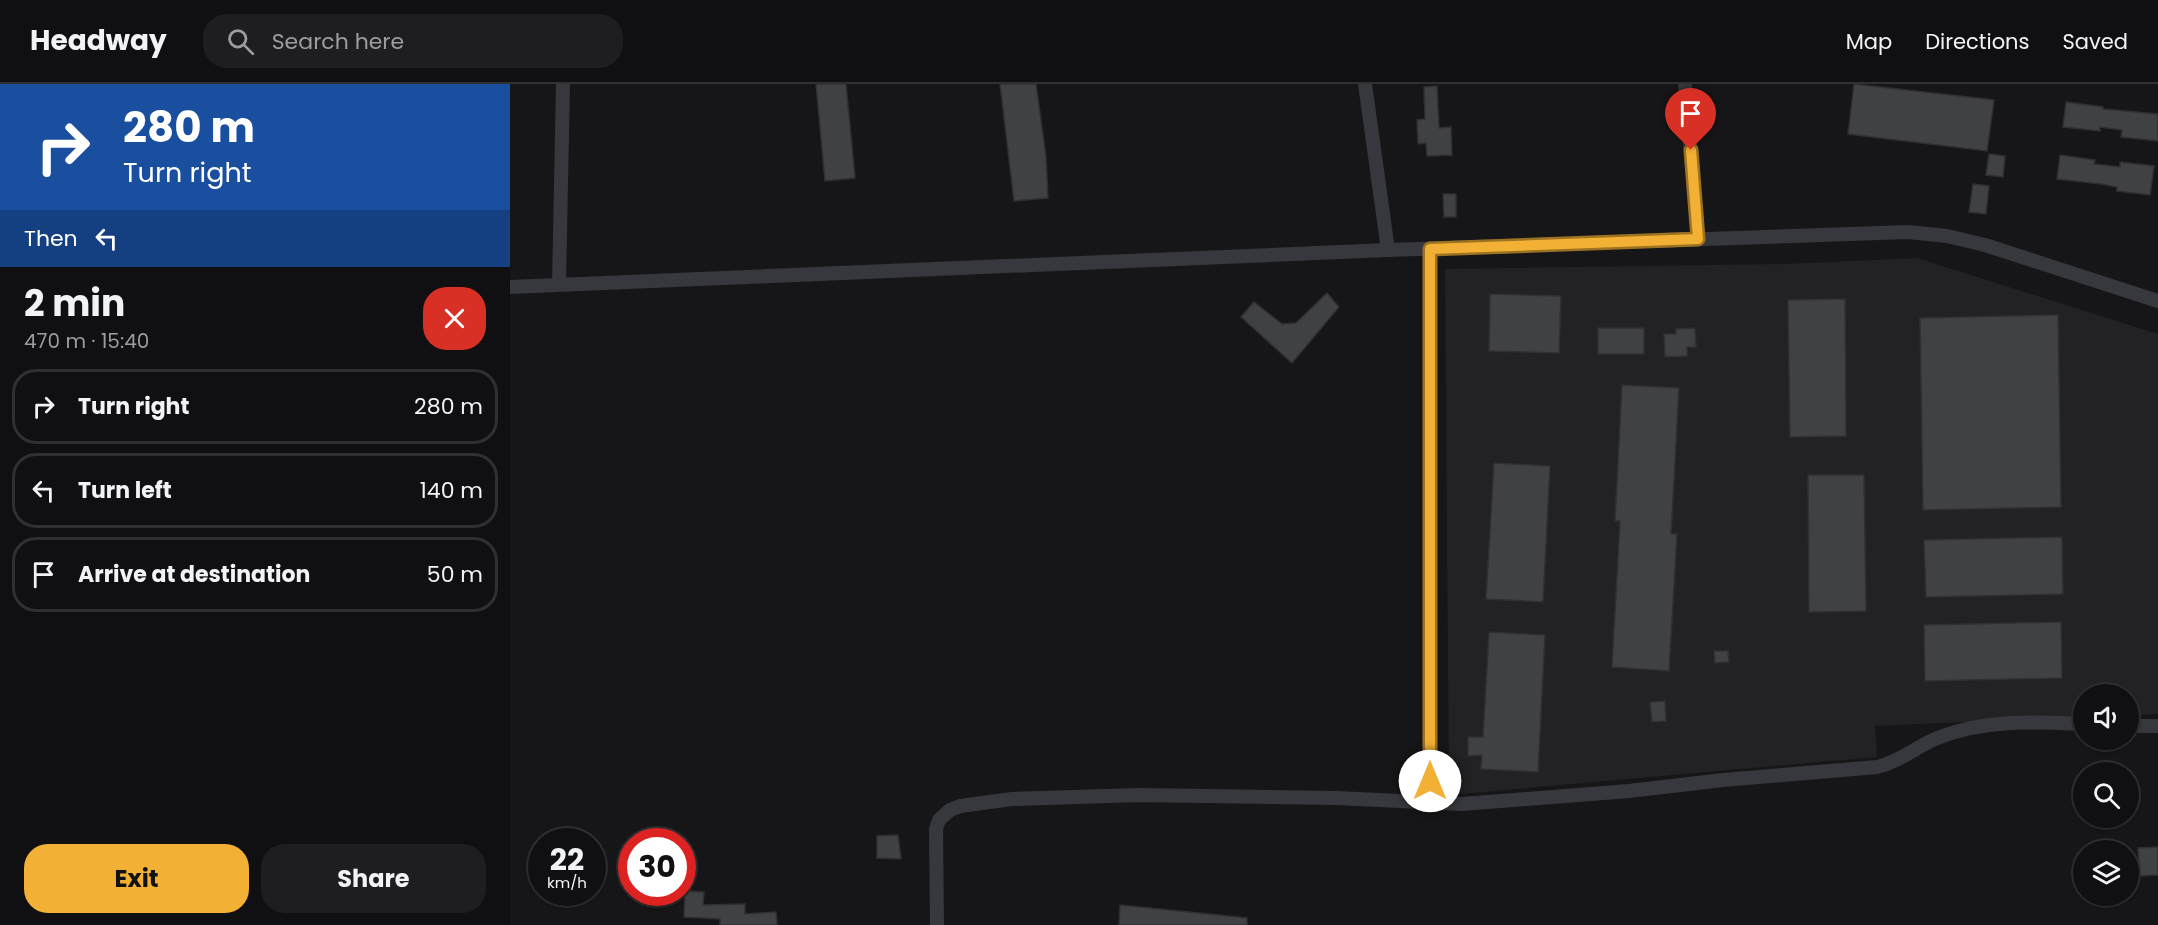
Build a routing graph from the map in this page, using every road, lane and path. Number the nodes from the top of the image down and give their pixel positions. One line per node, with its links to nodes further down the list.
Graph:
1 (563, 84): 7 (street)
2 (1365, 84): 6 (street)
3 (1685, 84): 4 (street)
4 (1698, 239): 5 (street); 9 (street)
5 (1430, 249): 6 (street); 13 (street)
6 (1388, 250): 7 (street)
7 (559, 285): 8 (street)
8 (510, 287)
9 (2158, 302)
10 (2073, 724): 13 (street)
11 (2139, 726): 12 (street)
12 (2158, 726)
13 (1430, 804): 14 (street)
14 (937, 925)

